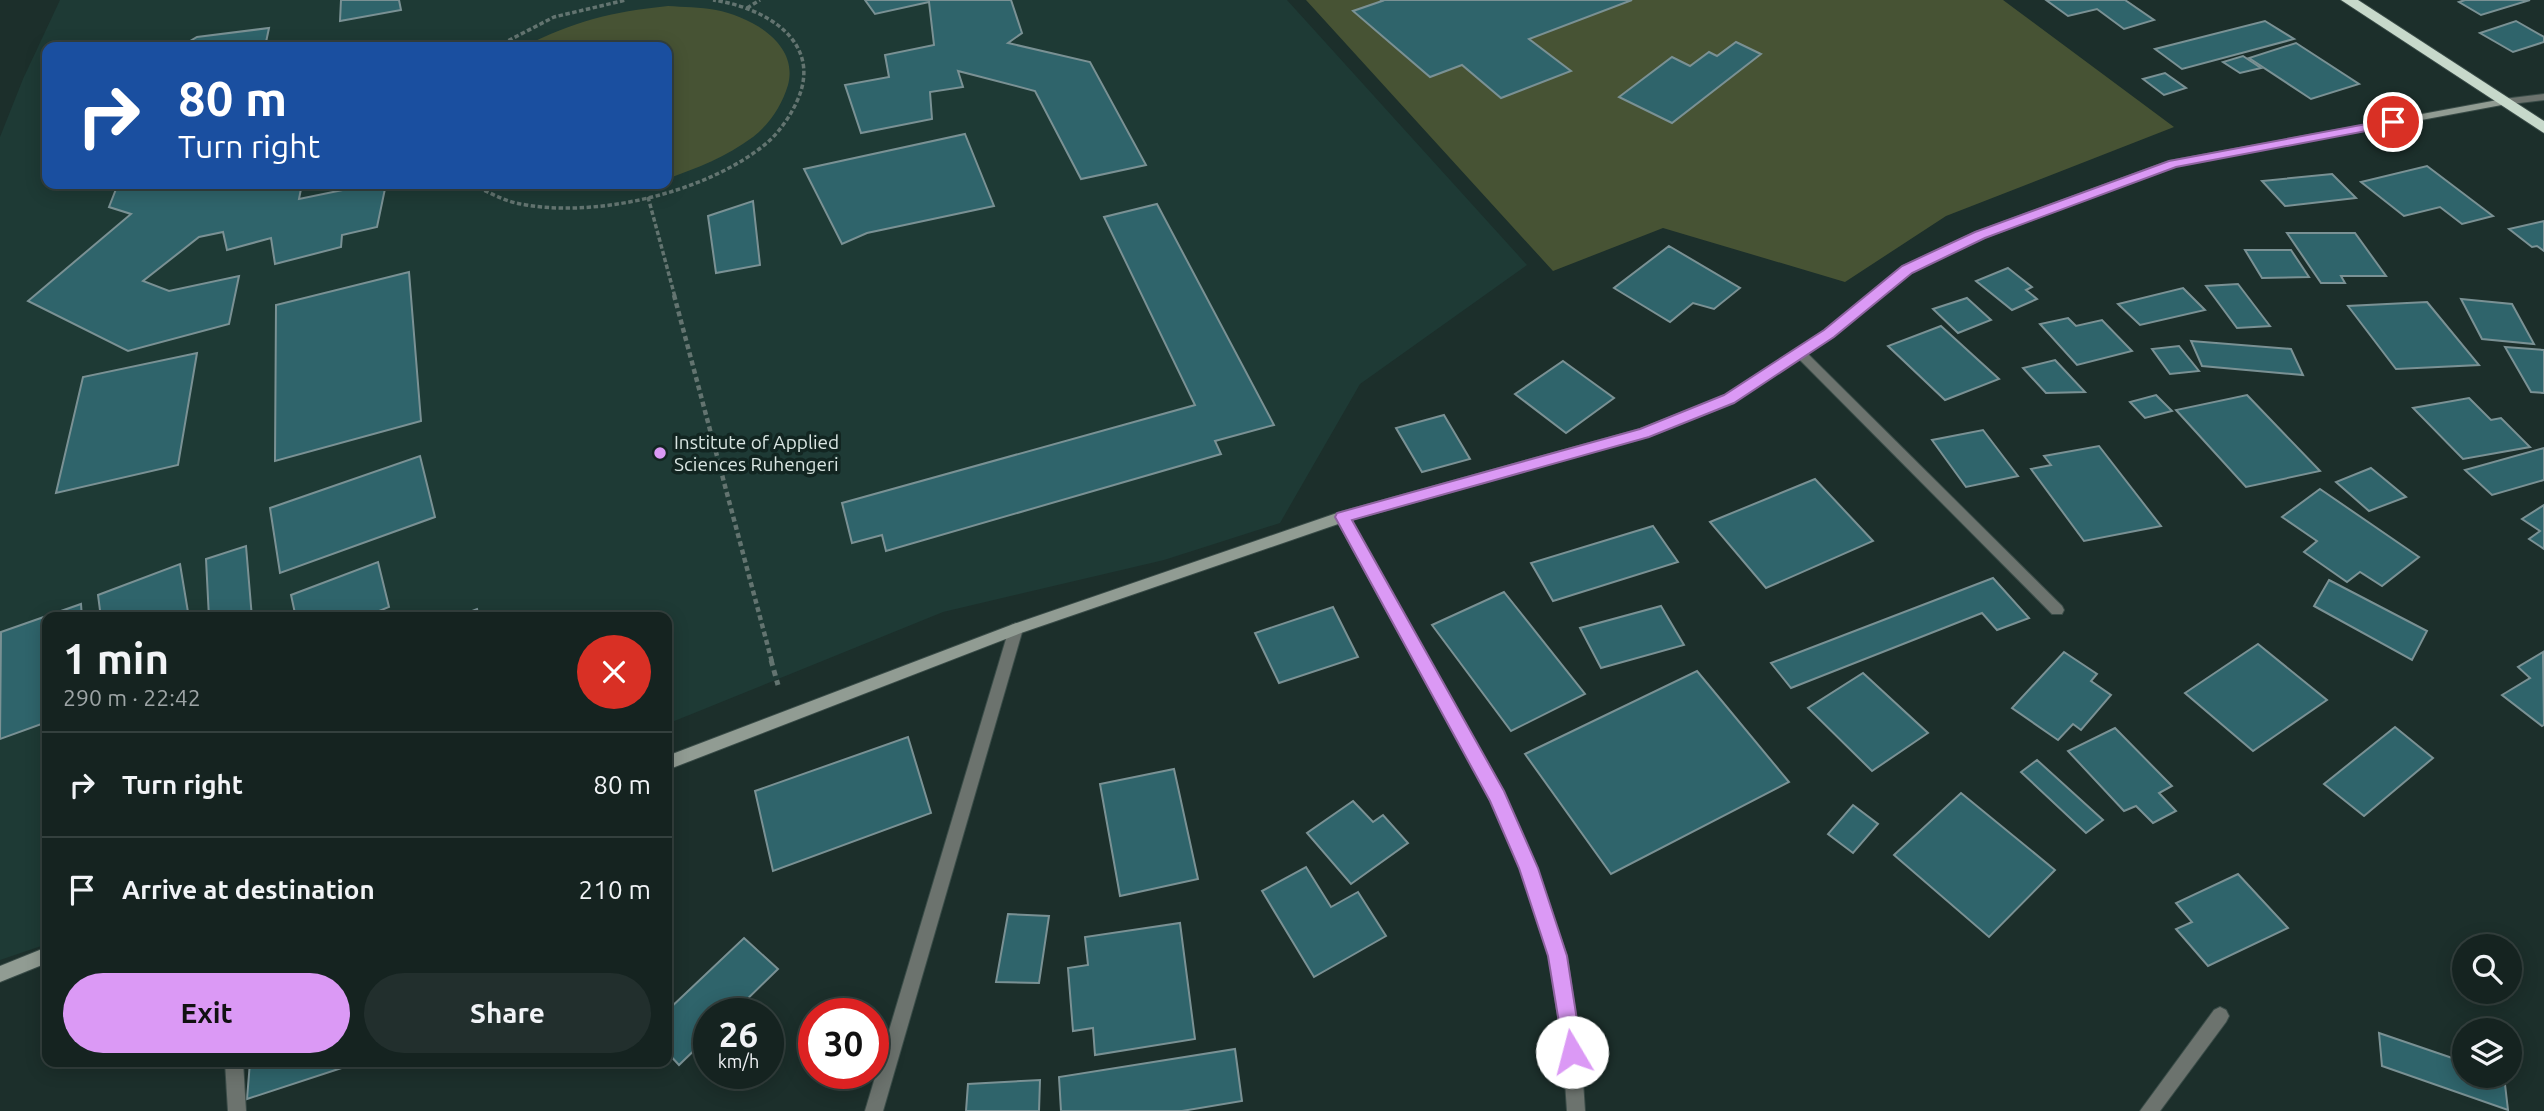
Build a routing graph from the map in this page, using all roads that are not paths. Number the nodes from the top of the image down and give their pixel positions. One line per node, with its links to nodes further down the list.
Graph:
1 (2348, 0): 3 (highway)
2 (2544, 97): 3 (street)
3 (2503, 102): 4 (highway); 5 (main road)
4 (2544, 128)
5 (1800, 353): 6 (main road); 7 (street)
6 (1342, 517): 8 (main road); 16 (street)
7 (2057, 610)
8 (1016, 629): 9 (main road); 15 (street)
9 (672, 761)
10 (42, 957): 11 (main road)
11 (0, 974)
12 (2220, 1016): 17 (street)
13 (233, 1067): 14 (street)
14 (237, 1111)
15 (874, 1111)
16 (1576, 1111)
17 (2149, 1111)

